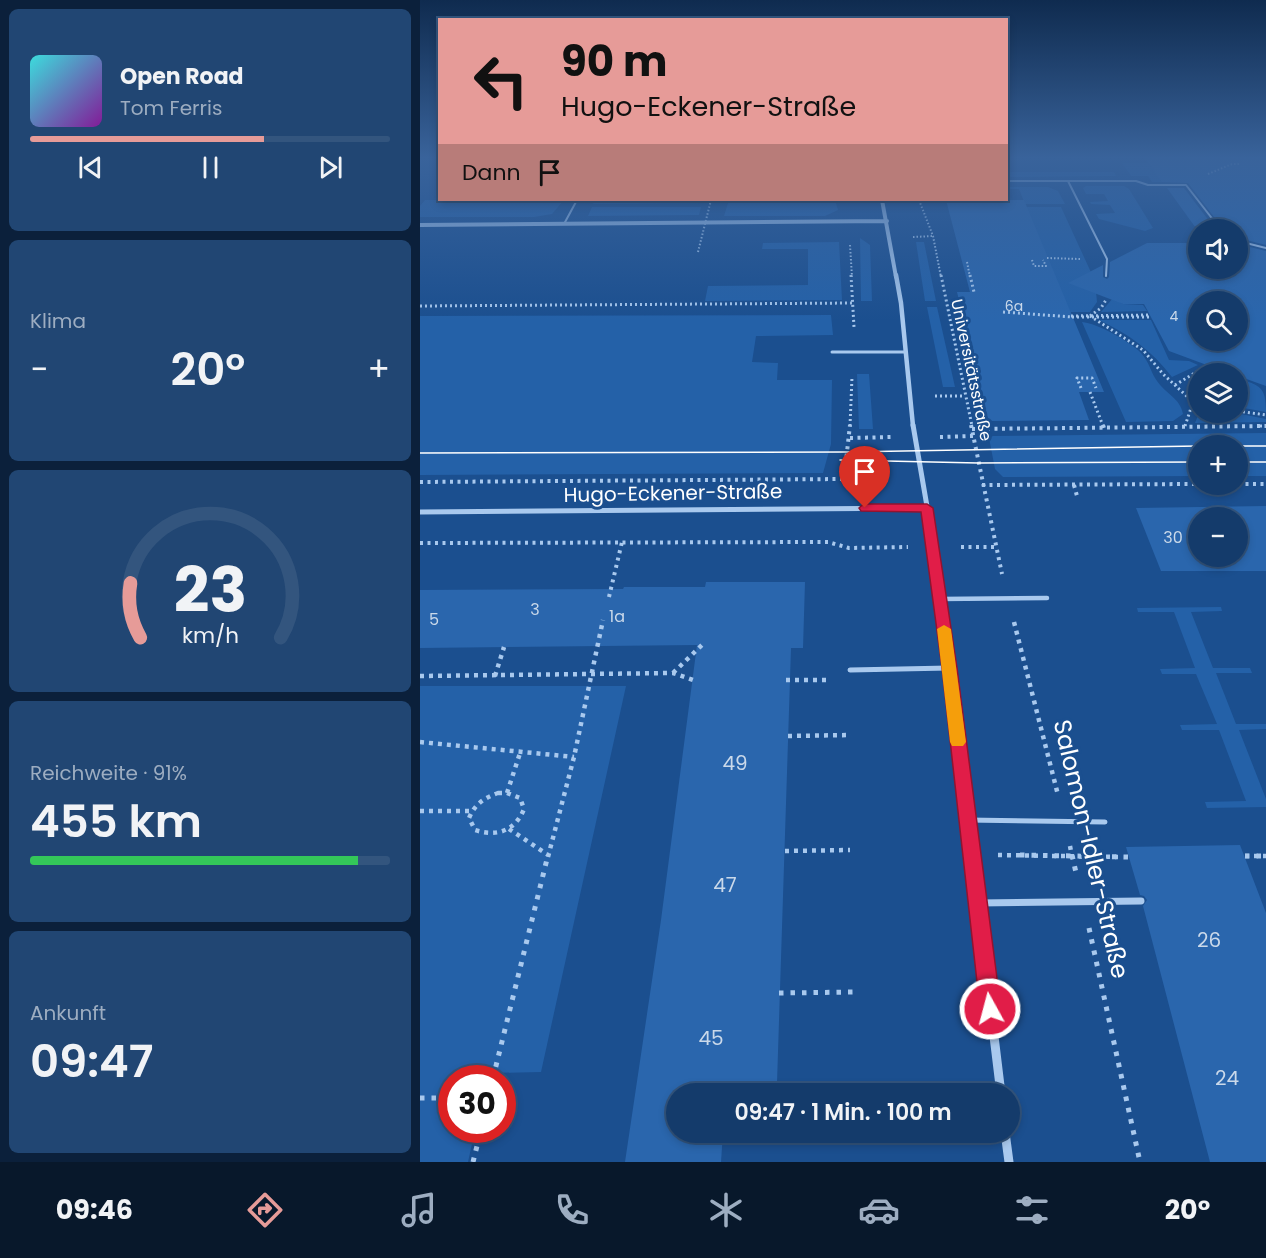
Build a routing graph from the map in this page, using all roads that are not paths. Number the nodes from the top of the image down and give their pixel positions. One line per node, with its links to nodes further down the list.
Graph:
1 (570, 212): 5 (lane)
2 (885, 212): 4 (street)
3 (1084, 212): 9 (lane)
4 (887, 221): 5 (street); 11 (street)
5 (564, 224): 6 (street)
6 (420, 225)
7 (1248, 244): 8 (lane)
8 (1266, 248)
9 (1106, 276)
10 (832, 352): 11 (lane)
11 (906, 352): 12 (street)
12 (927, 508): 13 (street, Hugo-Eckener-Straße); 14 (street)
13 (420, 512)
14 (940, 598): 15 (lane); 16 (street)
15 (1047, 598)
16 (949, 668): 17 (lane); 18 (street)
17 (850, 670)
18 (966, 820): 19 (lane); 21 (street)
19 (1105, 822)
20 (1141, 901): 21 (lane)
21 (978, 903): 22 (street)
22 (999, 1083)
23 (1006, 1143): 24 (street)
24 (1009, 1162)

